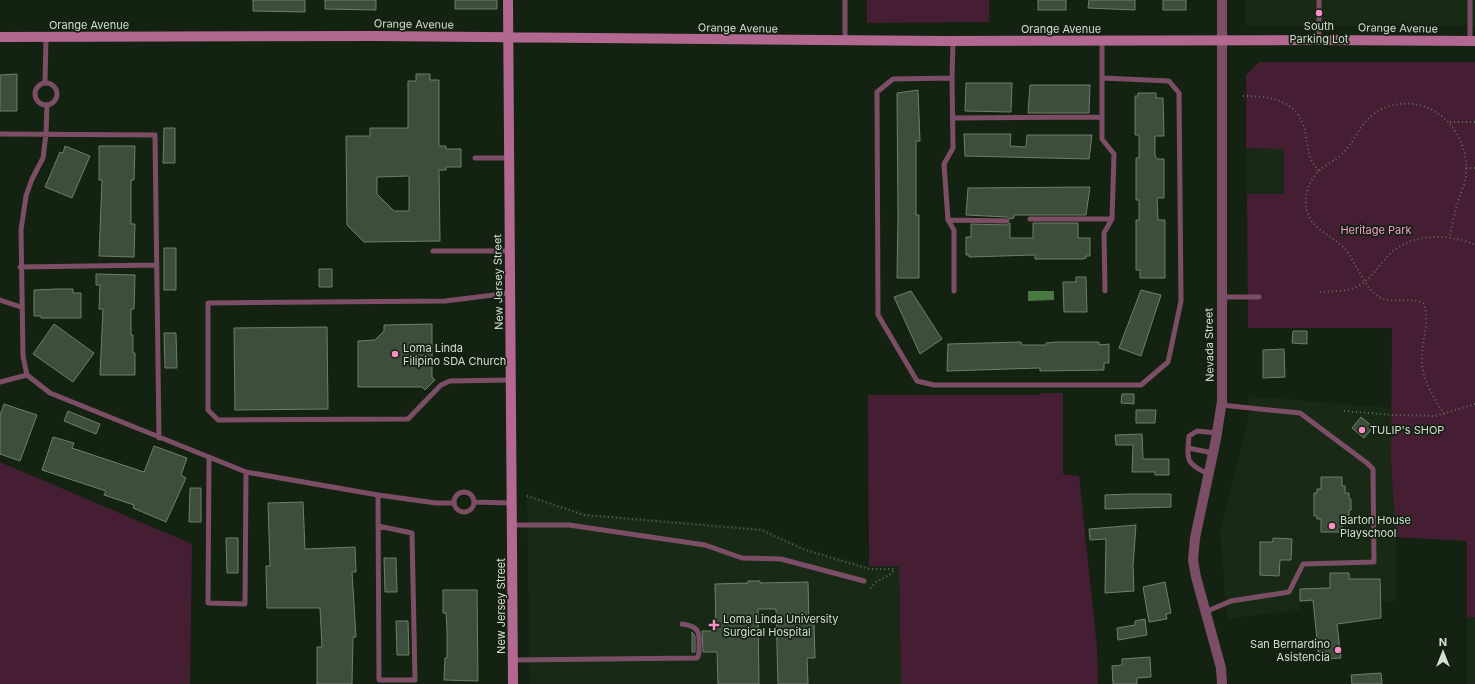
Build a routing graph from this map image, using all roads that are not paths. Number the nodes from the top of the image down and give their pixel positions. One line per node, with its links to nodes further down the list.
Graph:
1 (508, 0): 8 (street, New Jersey Street)
2 (845, 0): 12 (lane)
3 (1222, 0): 10 (street, Nevada Street)
4 (1319, 0): 11 (lane)
5 (1470, 0): 14 (lane)
6 (0, 37): 7 (street, Orange Avenue)
7 (46, 37): 8 (street, Orange Avenue); 17 (lane)
8 (508, 37): 12 (street, Orange Avenue); 24 (street, New Jersey Street)
9 (1102, 40): 10 (street, Orange Avenue); 13 (street, Orange Avenue); 16 (lane)
10 (1221, 40): 11 (street, Orange Avenue); 37 (street, Nevada Street)
11 (1319, 40): 14 (street, Orange Avenue)
12 (846, 41): 13 (street, Orange Avenue)
13 (953, 41): 15 (lane)
14 (1473, 41)
15 (952, 78): 16 (lane); 20 (lane)
16 (1102, 78): 19 (lane)
17 (46, 83): 18 (lane); 18 (lane)
18 (47, 105): 22 (lane)
19 (1102, 117): 20 (lane); 26 (lane)
20 (952, 118): 27 (lane)
21 (0, 134): 22 (lane)
22 (46, 134): 31 (lane); 32 (lane)
23 (475, 158): 24 (lane)
24 (509, 158): 30 (street, New Jersey Street)
25 (1030, 219): 26 (lane)
26 (1112, 219): 34 (lane)
27 (948, 220): 28 (lane); 33 (lane)
28 (1007, 221)
29 (433, 251): 30 (lane)
30 (510, 251): 35 (street, New Jersey Street)
31 (156, 265): 32 (lane); 45 (lane)
32 (20, 267): 39 (lane)
33 (954, 291)
34 (1105, 291)
35 (510, 293): 41 (street, New Jersey Street); 41 (lane)
36 (1259, 297): 37 (lane)
37 (1221, 298): 43 (street, Nevada Street)
38 (0, 300): 39 (lane)
39 (21, 306): 40 (lane)
40 (28, 375): 42 (lane); 45 (lane)
41 (512, 380): 53 (street, New Jersey Street)
42 (0, 382)
43 (1221, 405): 44 (street, Nevada Street); 58 (lane)
44 (1217, 433): 46 (lane); 47 (street, Nevada Street)
45 (159, 438): 48 (lane)
46 (1188, 448): 47 (lane); 50 (lane)
47 (1213, 453): 50 (street, Nevada Street)
48 (209, 458): 49 (lane); 49 (lane)
49 (246, 472): 51 (lane)
50 (1208, 474): 58 (street, Nevada Street)
51 (378, 495): 54 (lane); 56 (lane)
52 (474, 502): 53 (lane); 54 (lane); 54 (lane)
53 (512, 502): 55 (street, New Jersey Street)
54 (453, 503)
55 (513, 525): 57 (lane); 60 (street, New Jersey Street)
56 (378, 526): 56 (lane)
57 (864, 581)
58 (1205, 612): 62 (street, Nevada Street)
59 (682, 624): 60 (lane)
60 (513, 660): 61 (street, New Jersey Street)
61 (513, 684)
62 (1222, 684)

